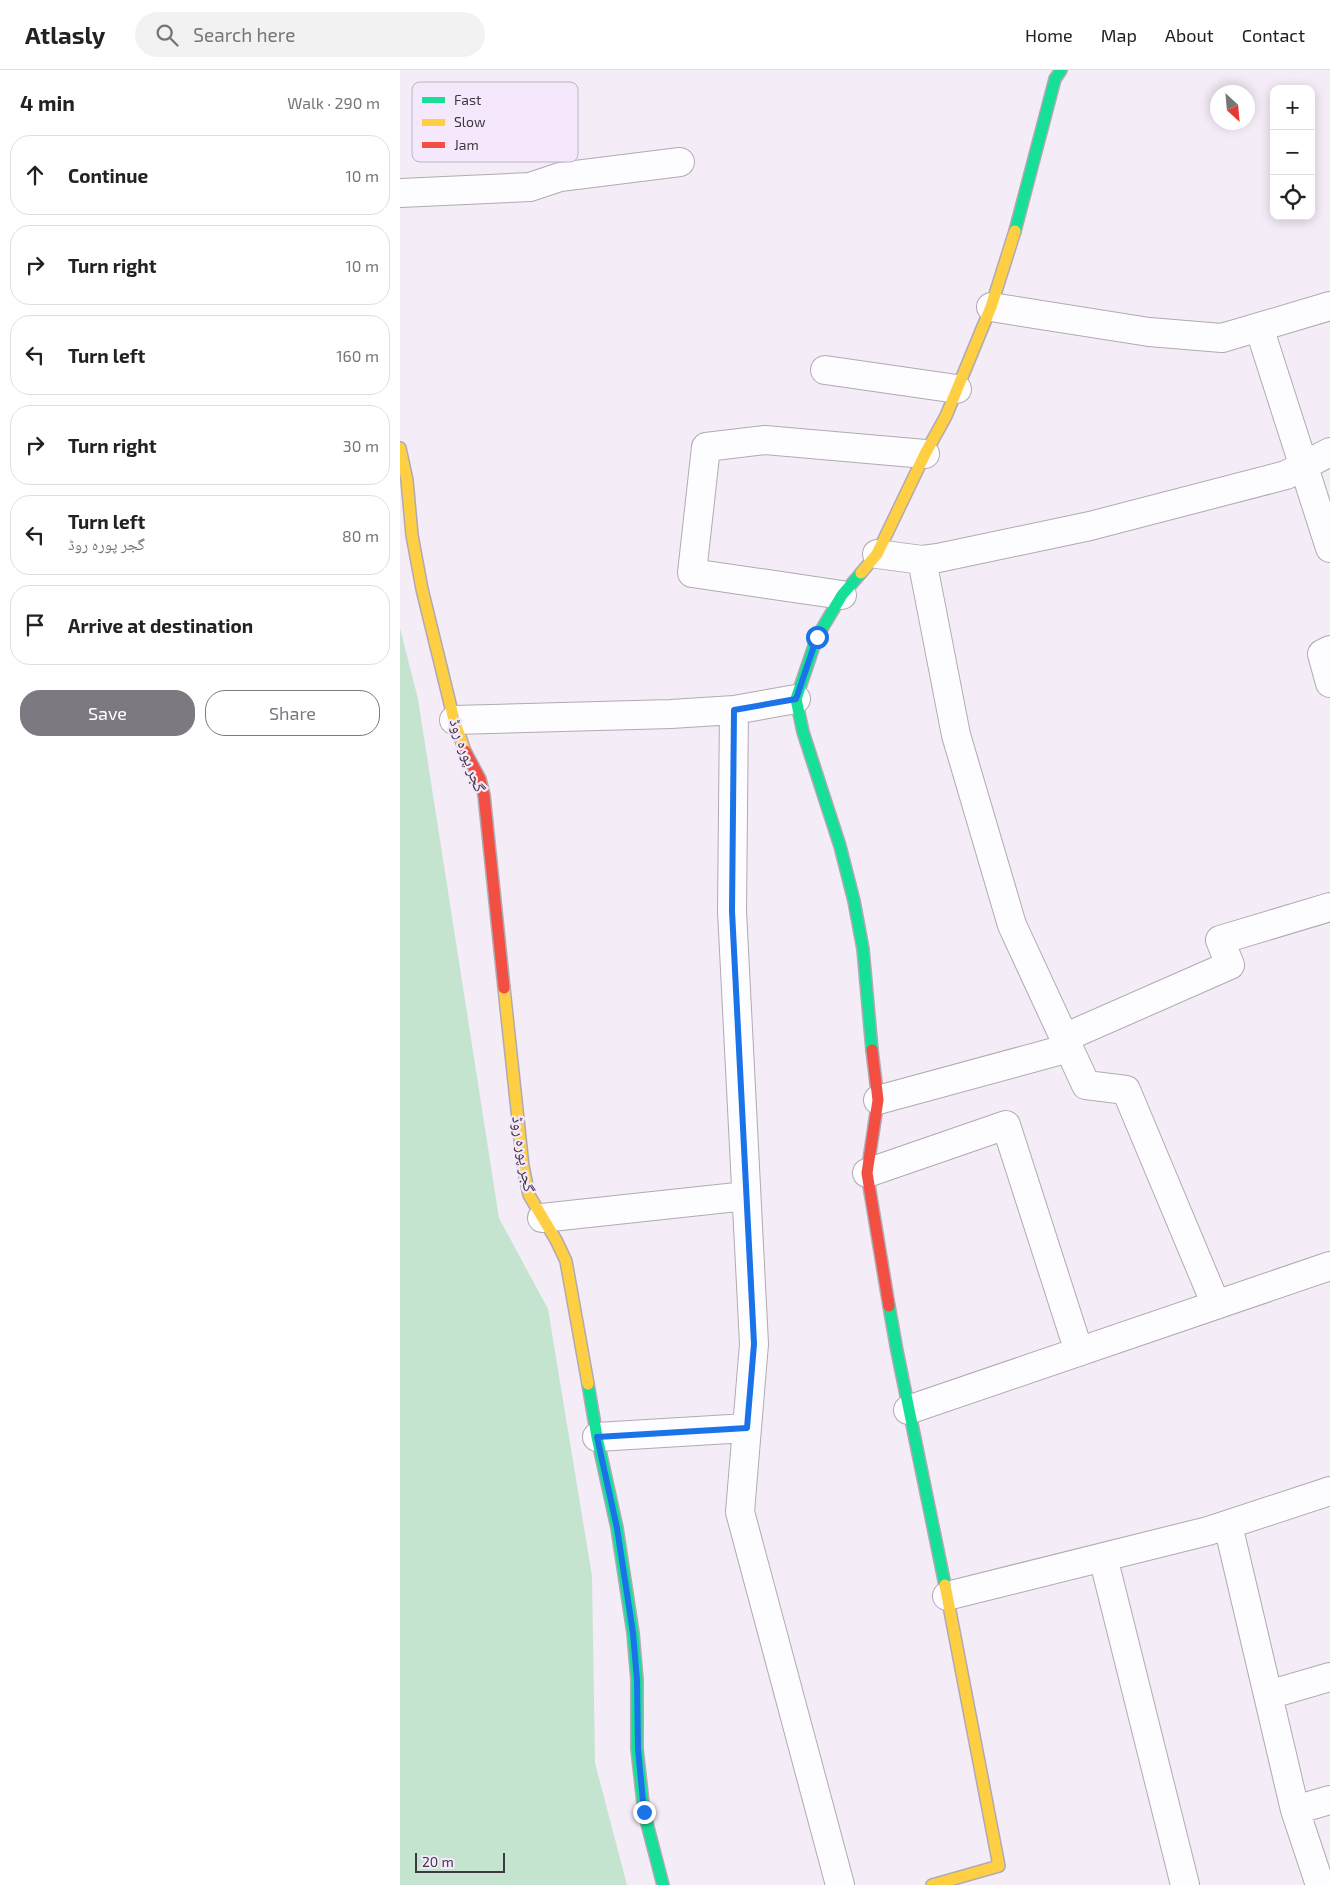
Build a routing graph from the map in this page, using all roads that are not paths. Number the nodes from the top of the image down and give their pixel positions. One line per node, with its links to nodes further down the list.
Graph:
1 (1061, 70): 5 (street)
2 (680, 162): 3 (street)
3 (400, 193)
4 (1330, 306): 6 (street)
5 (991, 307): 6 (street); 8 (street)
6 (1259, 327): 12 (street)
7 (825, 370): 8 (street)
8 (957, 389): 11 (street)
9 (400, 448): 21 (street, گجر پورہ روڈ)
10 (1330, 452): 12 (street)
11 (924, 454): 14 (street); 16 (street)
12 (1303, 466): 13 (street); 15 (street)
13 (1330, 548)
14 (877, 554): 15 (street); 16 (street)
15 (922, 560): 23 (street)
16 (842, 595): 19 (street)
17 (1330, 650): 18 (street)
18 (1330, 683)
19 (796, 699): 20 (street); 24 (street)
20 (734, 710): 21 (street); 26 (street)
21 (454, 720): 27 (street, گجر پورہ روڈ)
22 (1330, 907): 23 (street)
23 (1066, 1043): 24 (street); 29 (street)
24 (878, 1100): 25 (street)
25 (867, 1173): 30 (street); 31 (street)
26 (746, 1196): 27 (street); 32 (street)
27 (542, 1218): 33 (street, گجر پورہ روڈ)
28 (1330, 1266): 29 (street)
29 (1216, 1305): 30 (street)
30 (1079, 1352): 31 (street)
31 (908, 1410): 37 (street)
32 (747, 1428): 33 (street); 43 (street)
33 (597, 1437): 42 (street, گجر پورہ روڈ)
34 (1330, 1492): 35 (street)
35 (1228, 1525): 36 (street); 39 (street)
36 (1102, 1557): 37 (street); 45 (street)
37 (947, 1596): 44 (street)
38 (1330, 1677): 39 (street)
39 (1268, 1696): 41 (street)
40 (1330, 1800): 41 (street)
41 (1295, 1810): 46 (street)
42 (663, 1885)
43 (840, 1885)
44 (932, 1885)
45 (1185, 1885)
46 (1320, 1885)

